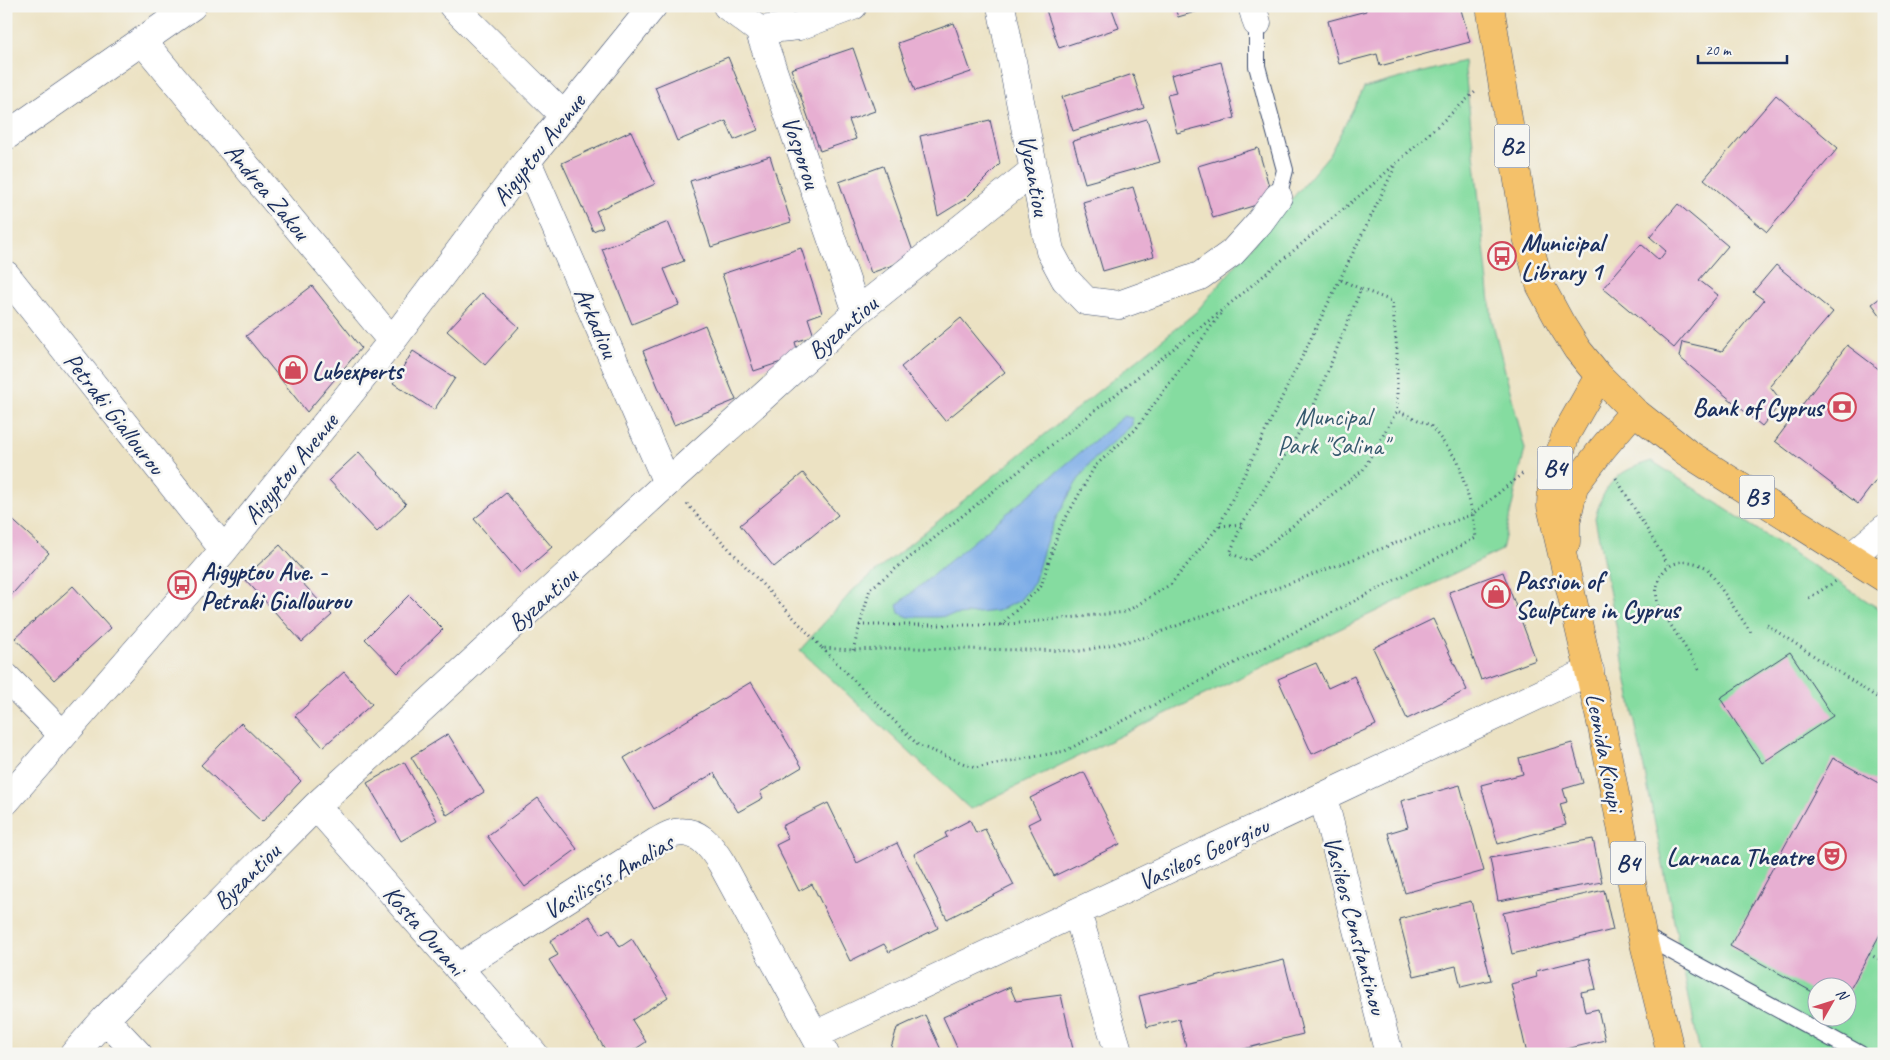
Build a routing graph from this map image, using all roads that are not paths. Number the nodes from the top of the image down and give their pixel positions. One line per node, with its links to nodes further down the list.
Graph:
1 (192, 6): 10 (street)
2 (453, 6): 11 (street)
3 (652, 6): 11 (street, Aigyptou Avenue)
4 (727, 6): 9 (street)
5 (854, 6): 9 (street)
6 (1001, 6): 14 (street, Vyzantiou)
7 (1490, 6): 19 (main road, B2)
8 (1255, 14): 15 (lane)
9 (759, 30): 17 (street, Vosporou)
10 (143, 42): 12 (street); 18 (street, Andrea Zakou)
11 (563, 115): 13 (street, Aigyptou Avenue)
12 (6, 136)
13 (527, 161): 18 (street, Aigyptou Avenue); 21 (street, Arkadiou)
14 (1034, 170): 15 (street, Vyzantiou); 17 (street, Byzantiou)
15 (1278, 197)
16 (6, 275): 23 (street, Petraki Giallourou)
17 (857, 312): 21 (street, Byzantiou)
18 (392, 341): 23 (street, Aigyptou Avenue)
19 (1599, 376): 20 (main road, B2); 24 (main road, Leonida Kioupi / B4)
20 (1634, 410): 24 (main road, Leonida Kioupi / B4); 25 (main road, B3)
21 (667, 483): 32 (street, Byzantiou)
22 (1884, 529): 25 (street)
23 (224, 550): 29 (street, Aigyptou Avenue)
24 (1566, 568): 27 (main road, Leonida Kioupi / B4)
25 (1844, 569): 26 (main road, B3)
26 (1884, 578)
27 (1590, 671): 30 (street, Vasileos Georgiou); 34 (main road, Leonida Kioupi / B4)
28 (6, 677): 29 (street)
29 (63, 734): 31 (street, Aigyptou Avenue)
30 (1323, 797): 33 (street, Vasileos Georgiou); 42 (street, Vasileos Constantinou)
31 (6, 801)
32 (316, 806): 35 (street, Kosta Ourani); 36 (street, Byzantiou)
33 (1077, 912): 37 (street, Vasileos Georgiou); 41 (street)
34 (1642, 934): 43 (main road, Leonida Kioupi / B4); 44 (lane)
35 (458, 968): 37 (street, Vasilissis Amalias); 40 (street, Kosta Ourani)
36 (105, 1019): 38 (street, Byzantiou); 39 (street)
37 (820, 1045)
38 (74, 1054)
39 (138, 1054)
40 (534, 1054)
41 (1119, 1054)
42 (1389, 1054)
43 (1671, 1054)
44 (1860, 1054)

